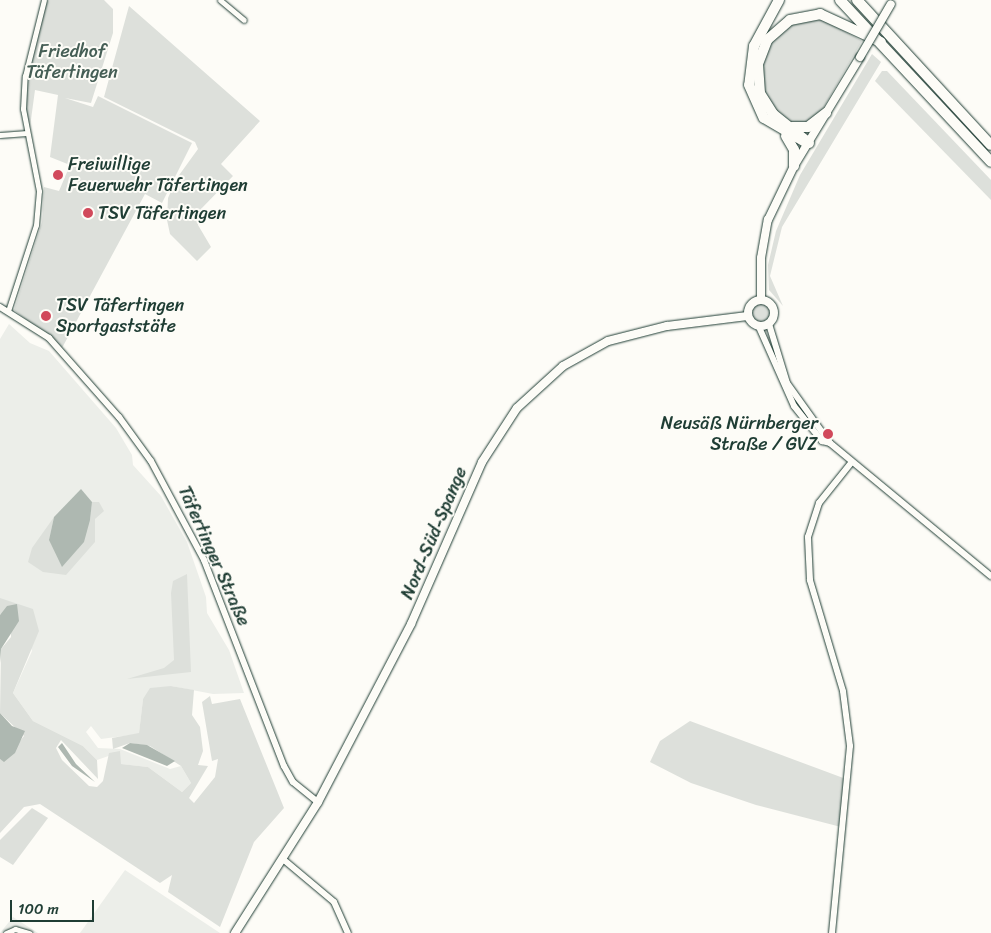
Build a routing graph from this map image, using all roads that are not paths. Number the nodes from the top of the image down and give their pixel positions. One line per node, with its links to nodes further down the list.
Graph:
1 (44, 0): 11 (street)
2 (220, 0): 7 (street)
3 (779, 0): 10 (highway)
4 (840, 0): 8 (highway)
5 (857, 0): 14 (highway)
6 (893, 2): 9 (main road, bridge)
7 (244, 20)
8 (881, 42): 10 (highway); 15 (highway)
9 (826, 113): 10 (highway); 13 (main road)
10 (786, 130): 13 (highway); 16 (highway)
11 (27, 133): 12 (street); 19 (street)
12 (0, 135)
13 (809, 143): 16 (main road)
14 (991, 145)
15 (991, 162)
16 (794, 166): 17 (main road)
17 (761, 300): 20 (main road); 21 (main road)
18 (0, 307): 19 (street, Täfertinger Straße)
19 (8, 311): 26 (street, Täfertinger Straße)
20 (747, 316): 22 (main road); 26 (main road, Nord-Süd-Spange)
21 (769, 324): 22 (main road); 23 (street)
22 (759, 327): 23 (street)
23 (784, 385): 24 (street)
24 (851, 463): 25 (street); 32 (street)
25 (991, 576)
26 (318, 802): 27 (main road, Nord-Süd-Spange)
27 (284, 860): 30 (main road, Nord-Süd-Spange); 31 (street)
28 (6, 933): 29 (street)
29 (29, 933)
30 (235, 933)
31 (348, 933)
32 (832, 933)

